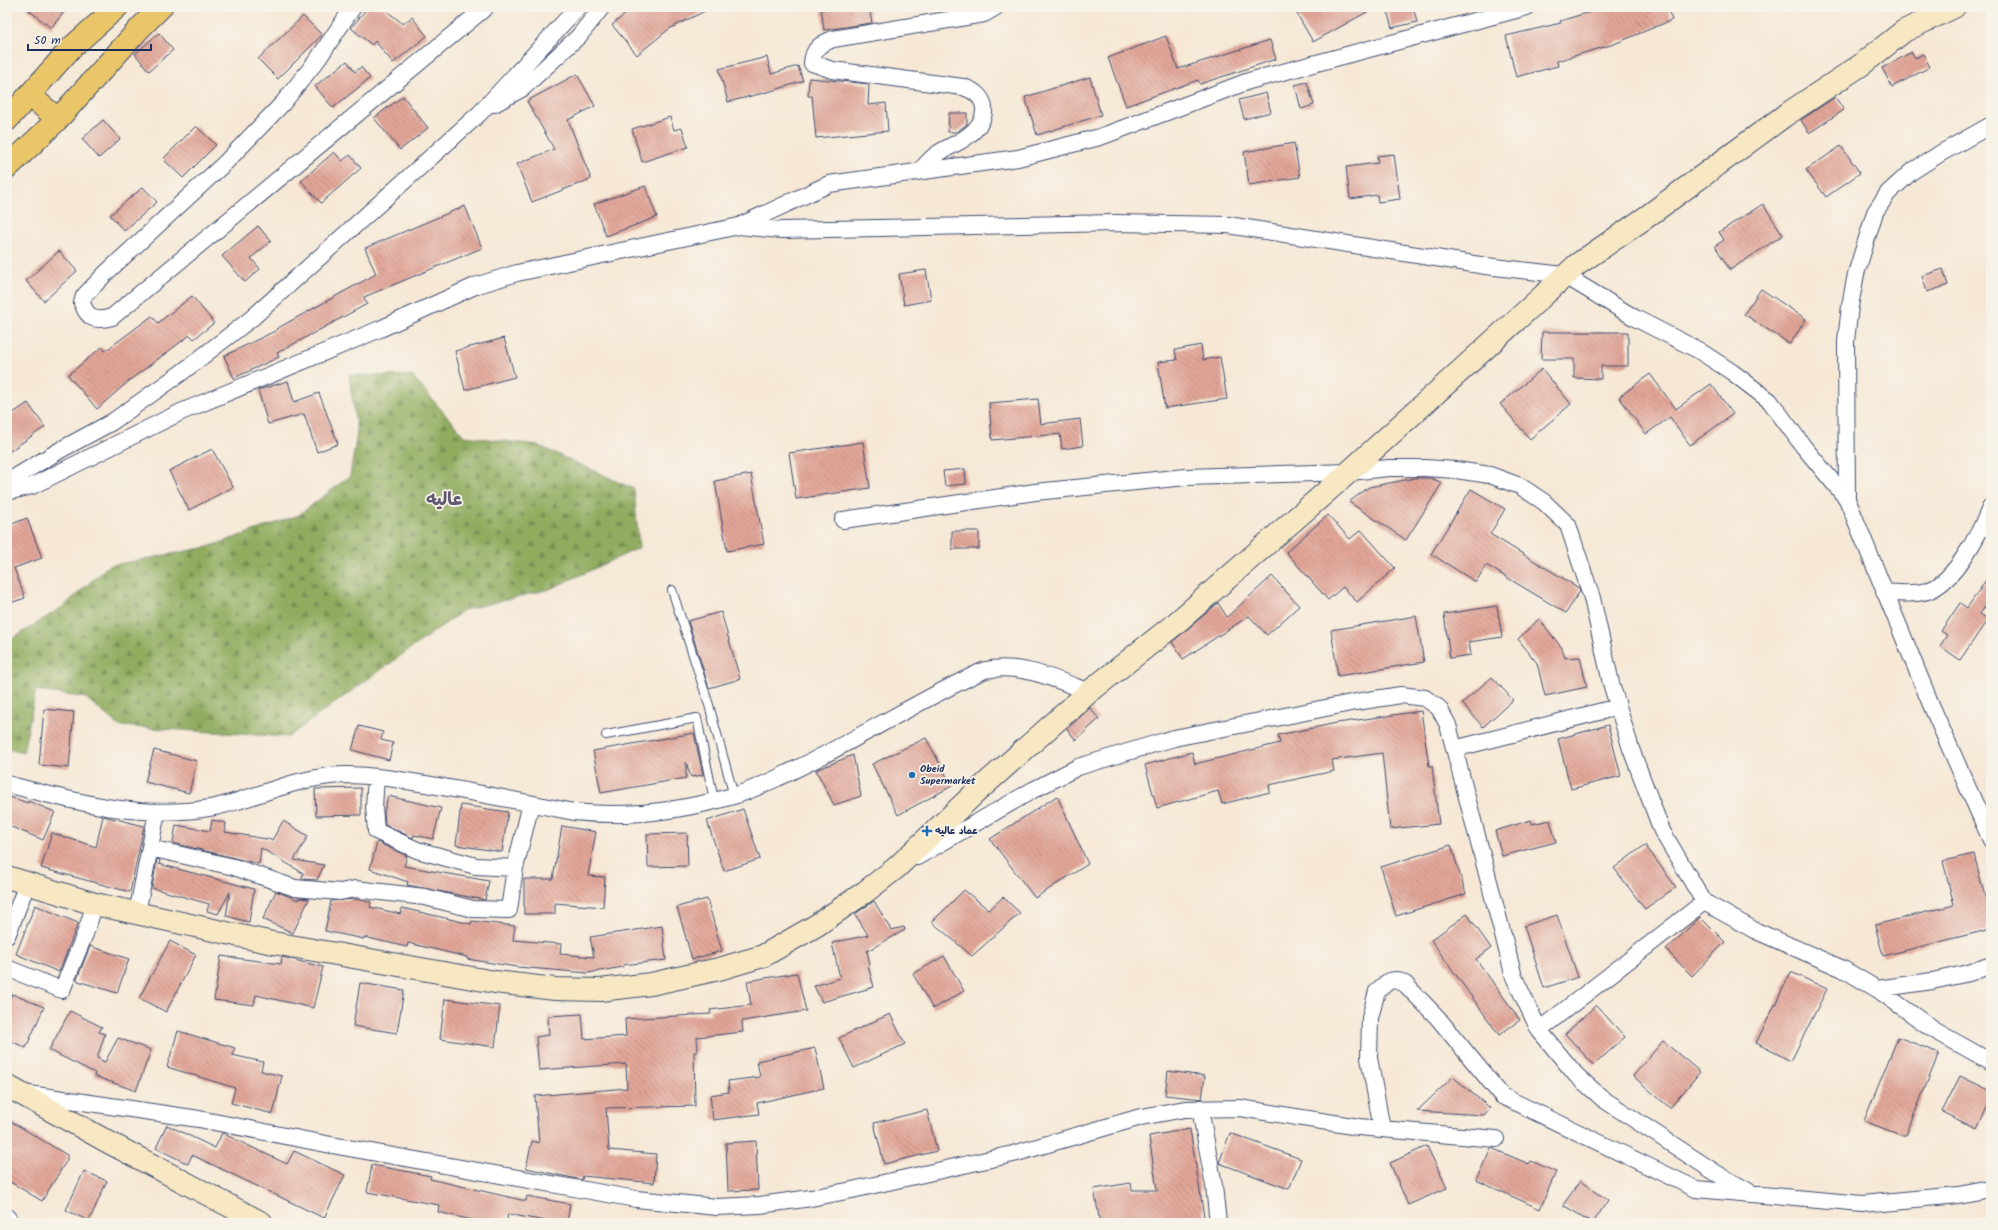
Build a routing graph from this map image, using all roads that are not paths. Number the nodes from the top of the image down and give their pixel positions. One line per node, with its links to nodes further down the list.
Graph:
1 (117, 7): 10 (main road)
2 (162, 7): 12 (main road)
3 (353, 7): 4 (street)
4 (486, 7)
5 (578, 7): 11 (street)
6 (602, 7): 11 (street)
7 (996, 7): 16 (street)
8 (1527, 7): 16 (street)
9 (1954, 7): 18 (main road)
10 (29, 95): 12 (main road); 13 (main road)
11 (480, 113): 20 (street)
12 (58, 119): 15 (main road)
13 (7, 120)
14 (1991, 125): 22 (street)
15 (7, 168)
16 (920, 171): 17 (street)
17 (739, 226): 18 (street); 21 (street)
18 (1564, 275): 19 (main road); 22 (street)
19 (1349, 472): 24 (street); 27 (main road); 28 (street)
20 (7, 482)
21 (7, 492)
22 (1847, 499): 26 (street)
23 (1991, 506): 26 (street)
24 (843, 520)
25 (672, 590): 33 (lane)
26 (1884, 592): 37 (street)
27 (1088, 692): 33 (street); 40 (main road)
28 (1618, 707): 30 (street); 42 (street)
29 (606, 735): 34 (lane)
30 (1454, 749): 40 (street); 49 (street)
31 (376, 777): 35 (street); 36 (street); 39 (street)
32 (7, 784): 36 (street)
33 (734, 796): 34 (street)
34 (714, 800): 35 (street)
35 (531, 804): 39 (street)
36 (156, 812): 38 (street)
37 (1991, 840)
38 (150, 848): 39 (street); 44 (street)
39 (515, 868)
40 (896, 868): 44 (main road)
41 (17, 881): 43 (main road); 45 (street)
42 (1704, 902): 48 (street); 49 (street)
43 (95, 904): 44 (main road); 47 (street)
44 (137, 913)
45 (7, 936)
46 (1991, 965): 48 (street)
47 (7, 968)
48 (1877, 989): 50 (street)
49 (1538, 1030): 56 (street)
50 (1991, 1062)
51 (14, 1089): 52 (street); 59 (main road)
52 (1200, 1108): 53 (street); 60 (street)
53 (1382, 1129): 54 (street); 56 (street)
54 (1496, 1139)
55 (1991, 1189): 56 (street)
56 (1752, 1193)
57 (7, 1217): 58 (street)
58 (11, 1223)
59 (262, 1223)
60 (1218, 1223)

